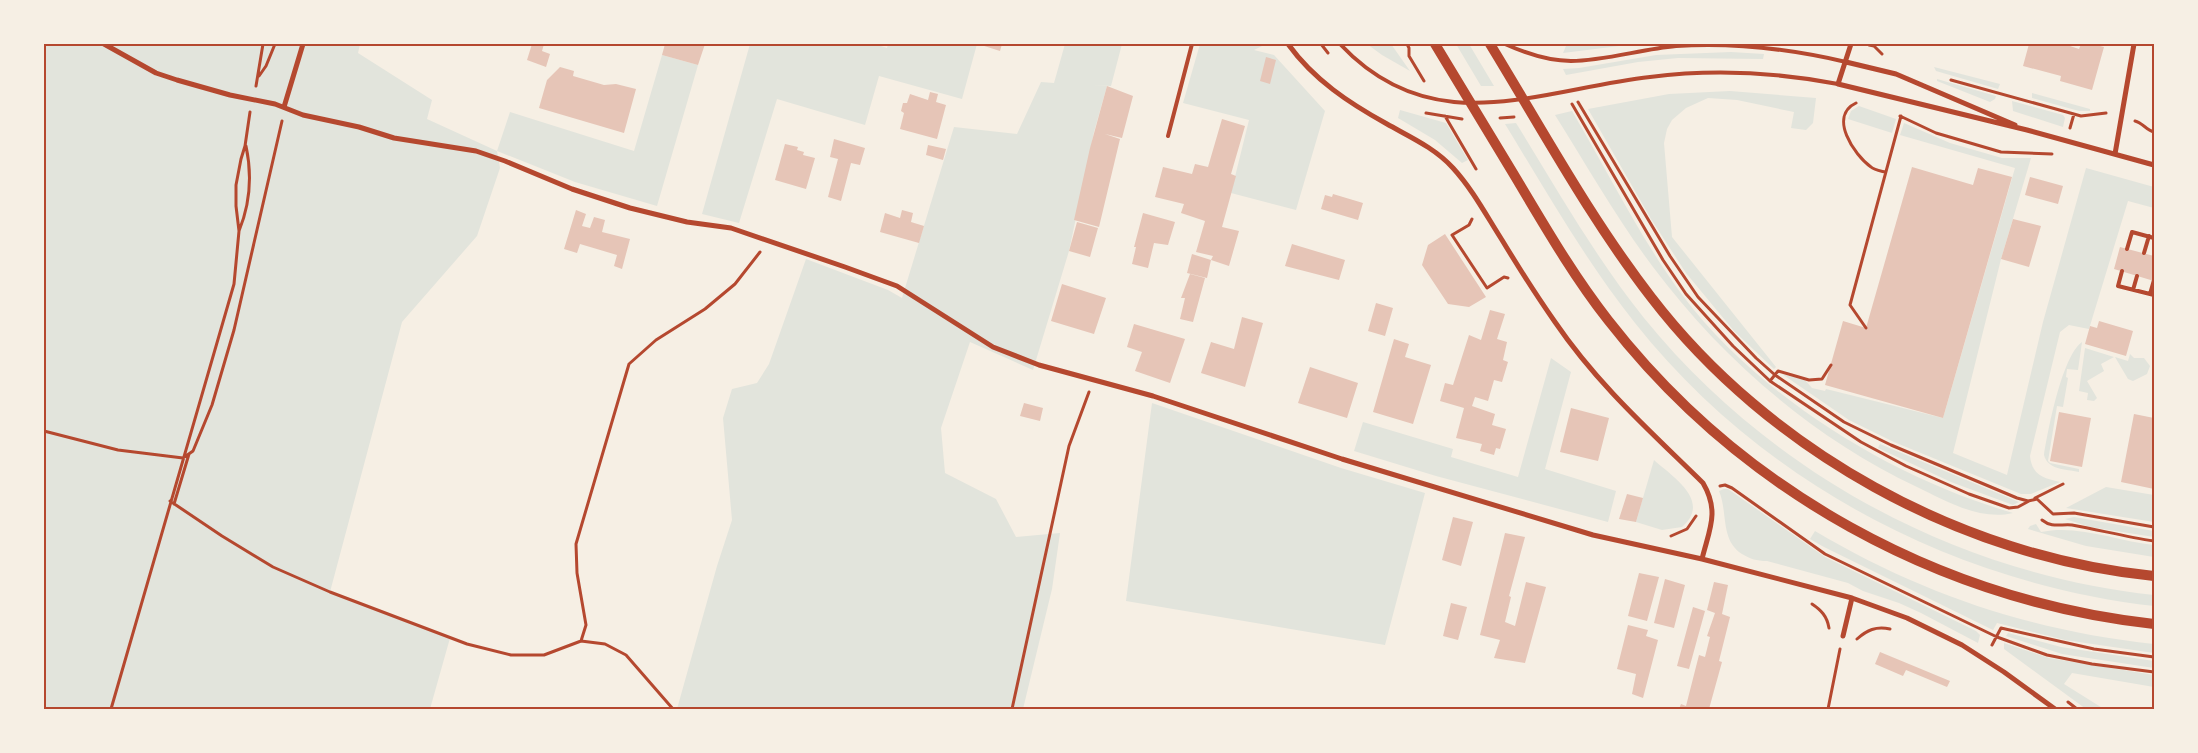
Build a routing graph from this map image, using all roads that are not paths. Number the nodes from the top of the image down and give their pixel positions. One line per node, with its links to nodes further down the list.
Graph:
1 (104, 44): 13 (street)
2 (303, 44): 13 (street)
3 (1192, 44): 15 (lane)
4 (1288, 44): 27 (street)
5 (1340, 44): 12 (lane)
6 (1435, 44): 30 (main road)
7 (1490, 44): 28 (main road)
8 (1505, 44): 11 (lane)
9 (1852, 44): 11 (street)
10 (2134, 44): 16 (street)
11 (1846, 62): 12 (street); 14 (street)
12 (1838, 84): 14 (street)
13 (284, 108): 27 (street)
14 (2027, 130): 16 (street)
15 (1168, 136)
16 (2115, 154): 17 (street)
17 (2154, 165)
18 (2149, 236): 19 (lane); 20 (lane); 21 (lane)
19 (2154, 238)
20 (2127, 249)
21 (2144, 253)
22 (2122, 271): 25 (lane)
23 (2137, 276): 25 (lane)
24 (2154, 280): 26 (lane)
25 (2133, 290): 26 (lane)
26 (2152, 295)
27 (1702, 559): 29 (street)
28 (2154, 576)
29 (1852, 598): 31 (street); 32 (street)
30 (2154, 624)
31 (1843, 636)
32 (2054, 709)

